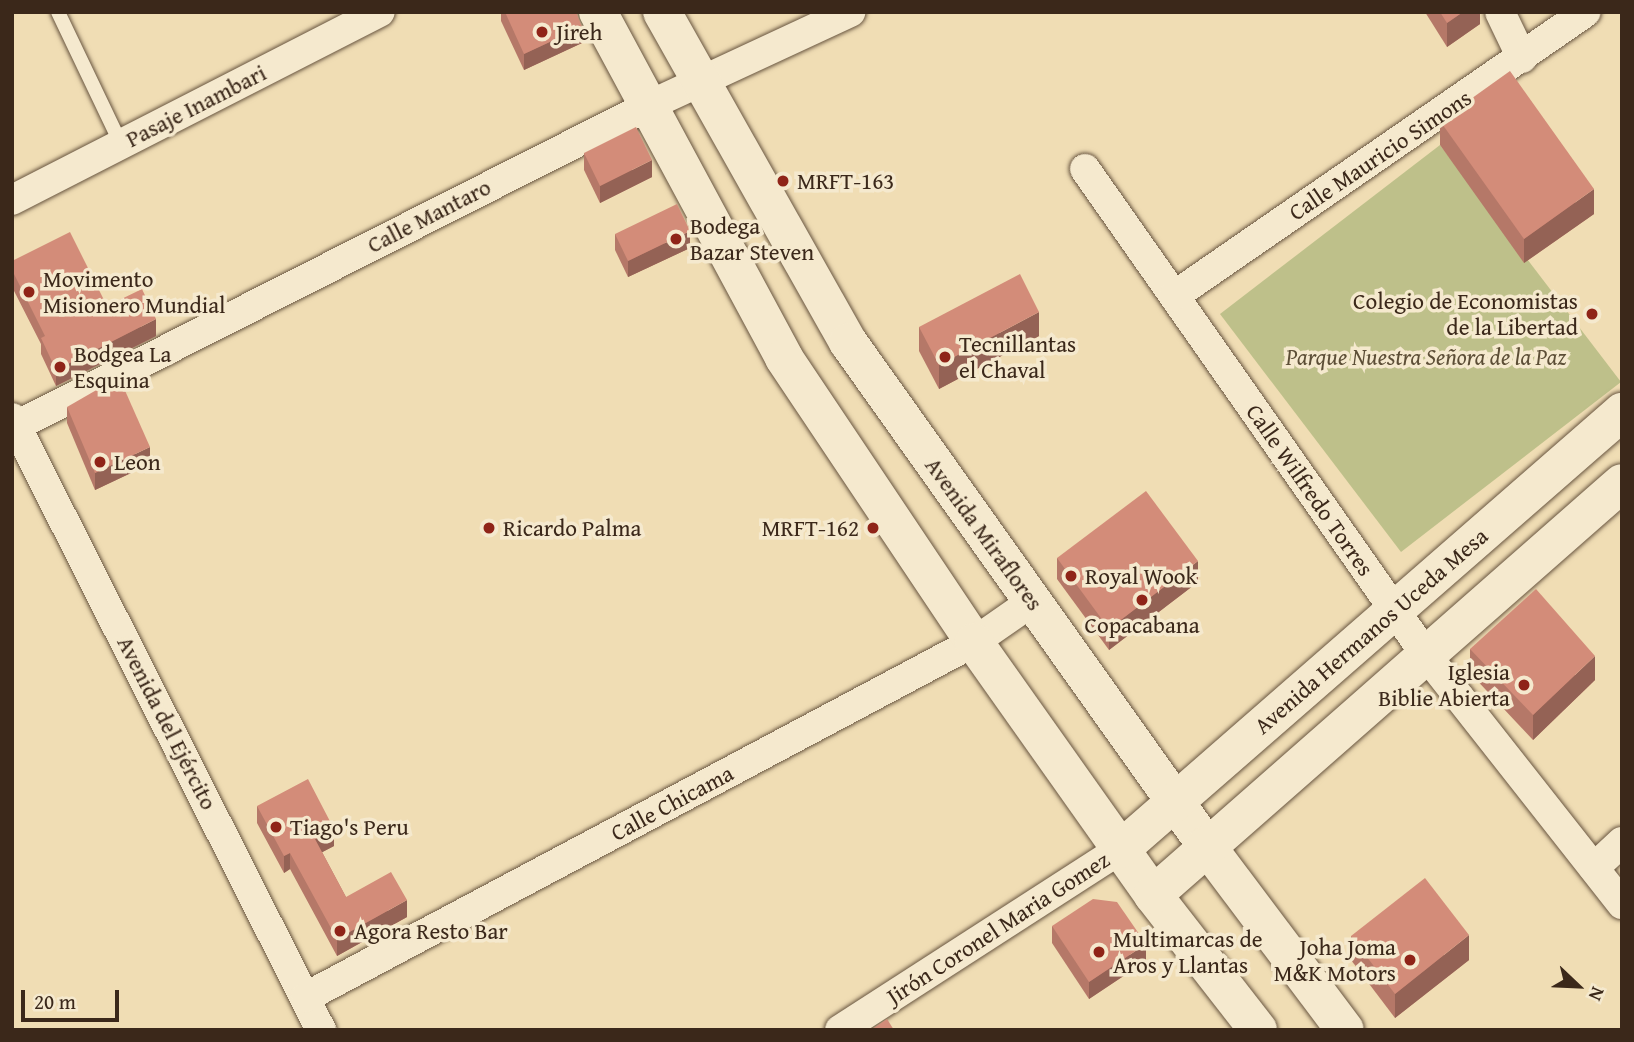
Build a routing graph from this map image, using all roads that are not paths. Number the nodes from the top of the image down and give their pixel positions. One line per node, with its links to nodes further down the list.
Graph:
1 (58, 12): 11 (lane)
2 (380, 12): 11 (street, Pasaje Inambari)
3 (598, 12): 10 (main road)
4 (662, 12): 9 (main road, Avenida Miraflores)
5 (850, 12): 9 (street, Calle Mantaro)
6 (1500, 12): 8 (street)
7 (1585, 12): 8 (street, Calle Mauricio Simons)
8 (1522, 58): 14 (street, Calle Mauricio Simons)
9 (701, 83): 10 (street, Calle Mantaro); 18 (main road, Avenida Miraflores)
10 (650, 105): 16 (street, Calle Mantaro); 20 (main road)
11 (121, 144): 13 (street, Pasaje Inambari)
12 (1085, 169): 14 (street, Calle Wilfredo Torres)
13 (12, 200)
14 (1174, 296): 19 (street, Calle Wilfredo Torres)
15 (1622, 412): 19 (main road, Avenida Hermanos Uceda Mesa)
16 (14, 424): 29 (street, Avenida del Ejército)
17 (1622, 483): 21 (main road)
18 (1033, 601): 20 (street, Calle Chicama); 22 (main road, Avenida Miraflores)
19 (1395, 610): 21 (street, Calle Wilfredo Torres); 22 (main road, Avenida Hermanos Uceda Mesa)
20 (974, 642): 25 (main road); 29 (street, Calle Chicama)
21 (1426, 655): 24 (main road); 26 (street, Calle Wilfredo Torres)
22 (1176, 801): 24 (main road, Avenida Miraflores); 25 (main road, Avenida Hermanos Uceda Mesa)
23 (1622, 842): 26 (street)
24 (1206, 845): 27 (main road); 33 (main road, Avenida Miraflores)
25 (1121, 849): 27 (main road); 31 (street, Jirón Coronel Maria Gomez)
26 (1594, 868): 28 (street, Calle Wilfredo Torres)
27 (1153, 895): 32 (main road)
28 (1622, 904)
29 (306, 997): 30 (street, Avenida del Ejército)
30 (321, 1030)
31 (840, 1030)
32 (1258, 1030)
33 (1345, 1030)

